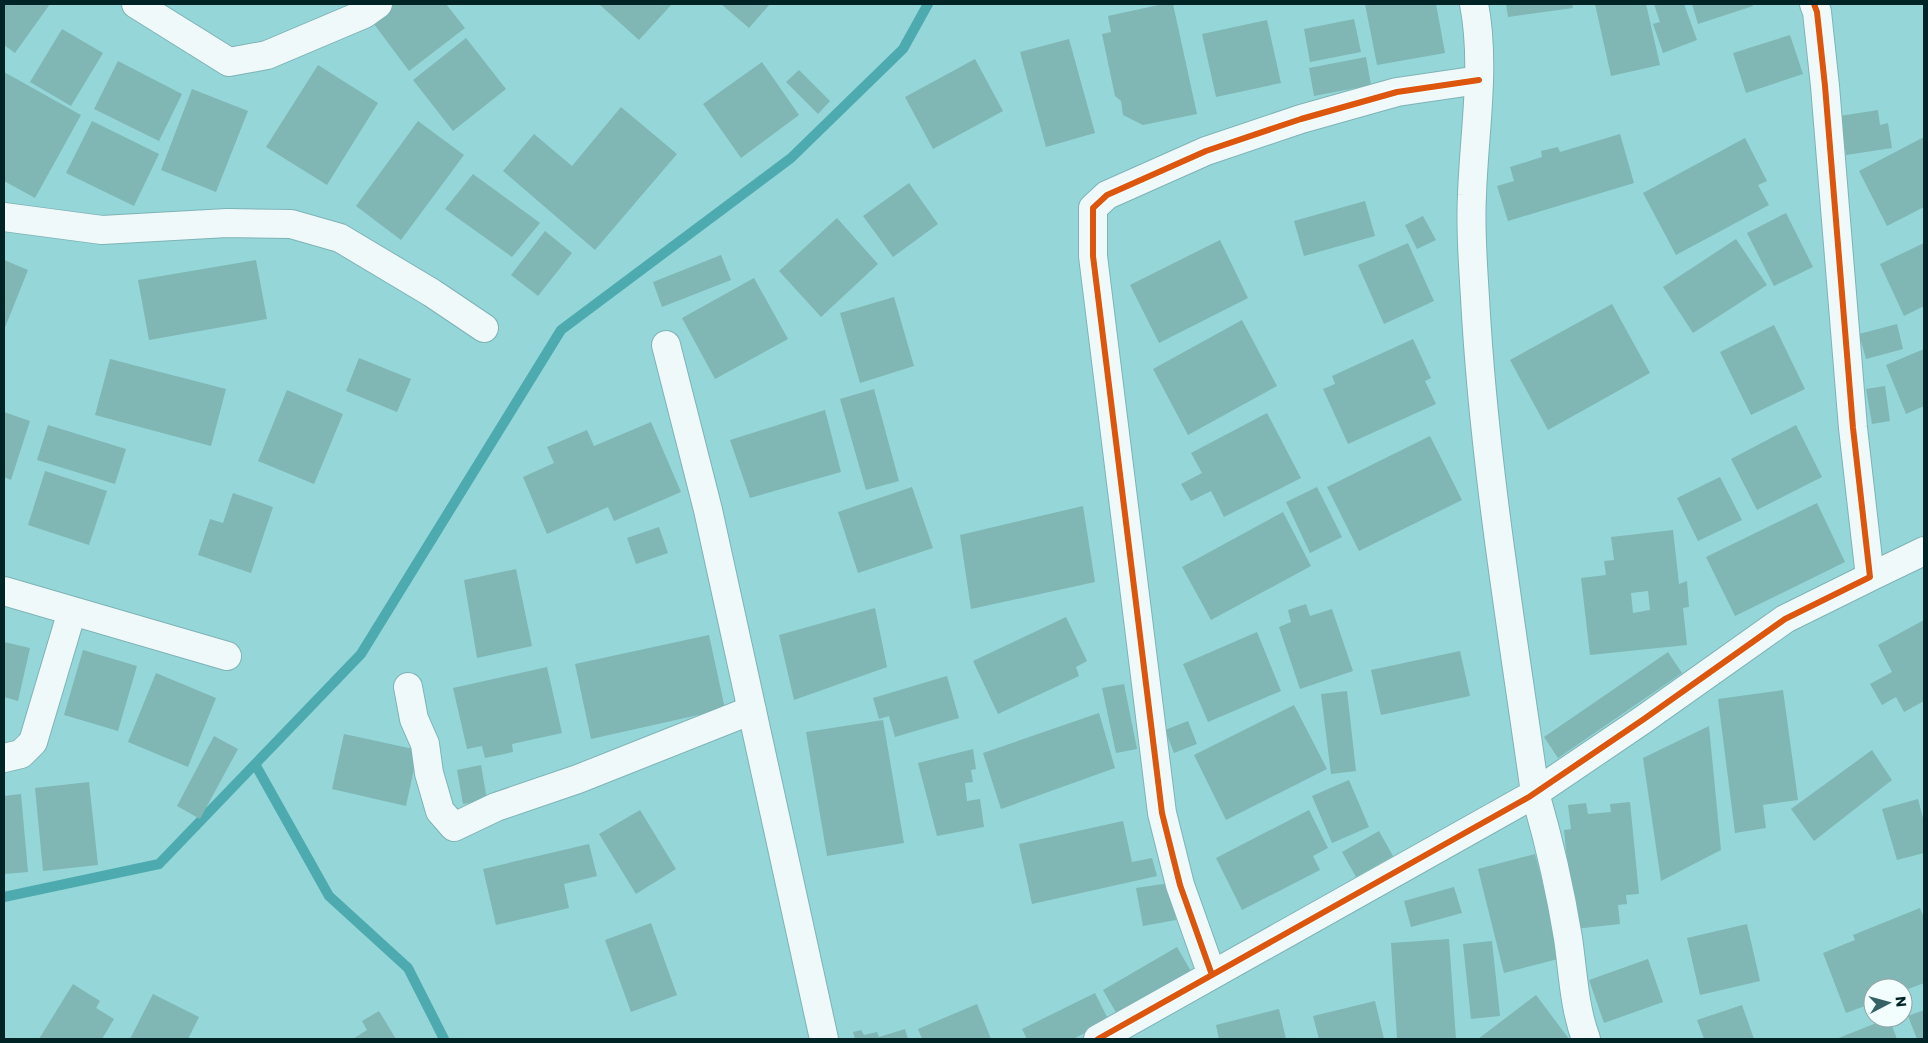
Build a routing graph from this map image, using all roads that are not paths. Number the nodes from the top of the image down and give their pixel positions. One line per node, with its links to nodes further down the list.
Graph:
1 (136, 4): 2 (street)
2 (378, 4)
3 (1474, 4): 5 (street)
4 (1814, 4): 10 (street)
5 (1479, 80): 17 (street); 18 (street)
6 (4, 217): 7 (street)
7 (484, 328)
8 (666, 345): 15 (street)
9 (1924, 551): 10 (street)
10 (1870, 577): 17 (street)
11 (4, 591): 12 (street)
12 (72, 611): 13 (street); 16 (street)
13 (227, 656)
14 (408, 687): 15 (street)
15 (752, 710): 19 (street)
16 (4, 758)
17 (1536, 793): 18 (street); 21 (street)
18 (1212, 975): 20 (street)
19 (824, 1039)
20 (1098, 1039)
21 (1586, 1039)

